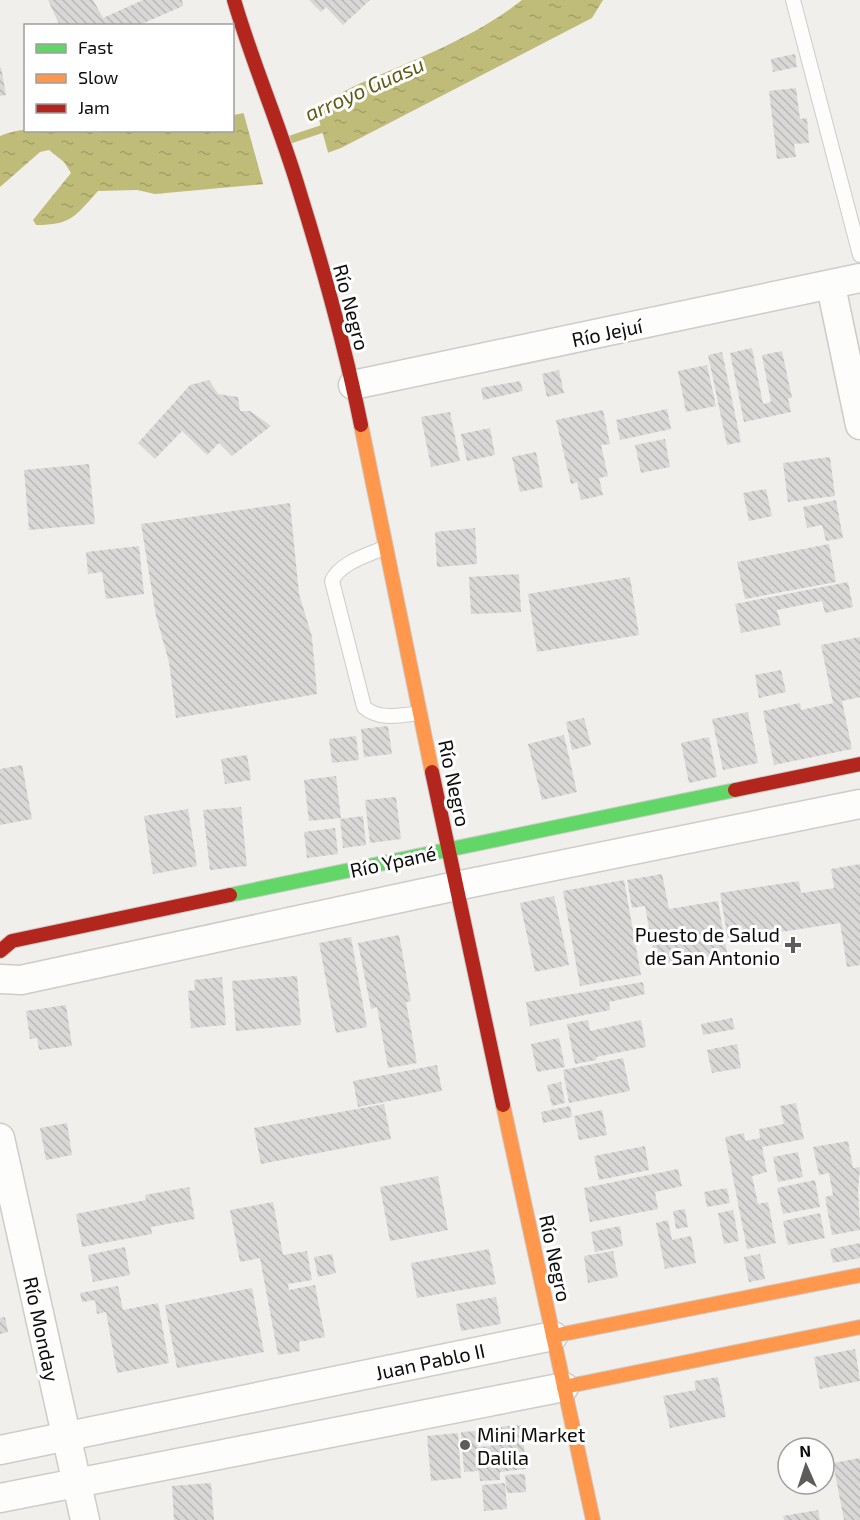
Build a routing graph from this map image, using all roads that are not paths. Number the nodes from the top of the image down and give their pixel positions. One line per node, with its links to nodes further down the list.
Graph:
1 (234, 0): 6 (street)
2 (793, 0): 7 (lane)
3 (221, 9): 4 (street)
4 (232, 24)
5 (234, 27): 6 (street)
6 (247, 45): 10 (street, Río Negro)
7 (860, 255)
8 (860, 278): 9 (street, Río Jejuí)
9 (831, 286): 10 (street, Río Jejuí); 11 (street)
10 (353, 385): 12 (street, Río Negro)
11 (860, 425)
12 (386, 547): 13 (street, Río Negro); 13 (lane)
13 (420, 713): 16 (street, Río Negro)
14 (860, 764): 16 (street, Río Ypané)
15 (860, 804): 17 (street, Río Ypané)
16 (448, 849): 17 (street, Río Negro); 18 (street, Río Ypané)
17 (456, 886): 19 (street, Río Ypané); 23 (street, Río Negro)
18 (0, 951)
19 (0, 979)
20 (0, 1138): 25 (street, Río Monday)
21 (860, 1275): 23 (street, Juan Pablo II)
22 (860, 1327): 24 (street)
23 (553, 1336): 24 (street, Río Negro); 25 (street, Juan Pablo II)
24 (564, 1387): 27 (street); 30 (street, Río Negro)
25 (66, 1436): 26 (street, Juan Pablo II); 27 (street, Río Monday)
26 (0, 1450)
27 (77, 1483): 28 (street); 29 (street, Río Monday)
28 (0, 1498)
29 (85, 1520)
30 (592, 1520)

